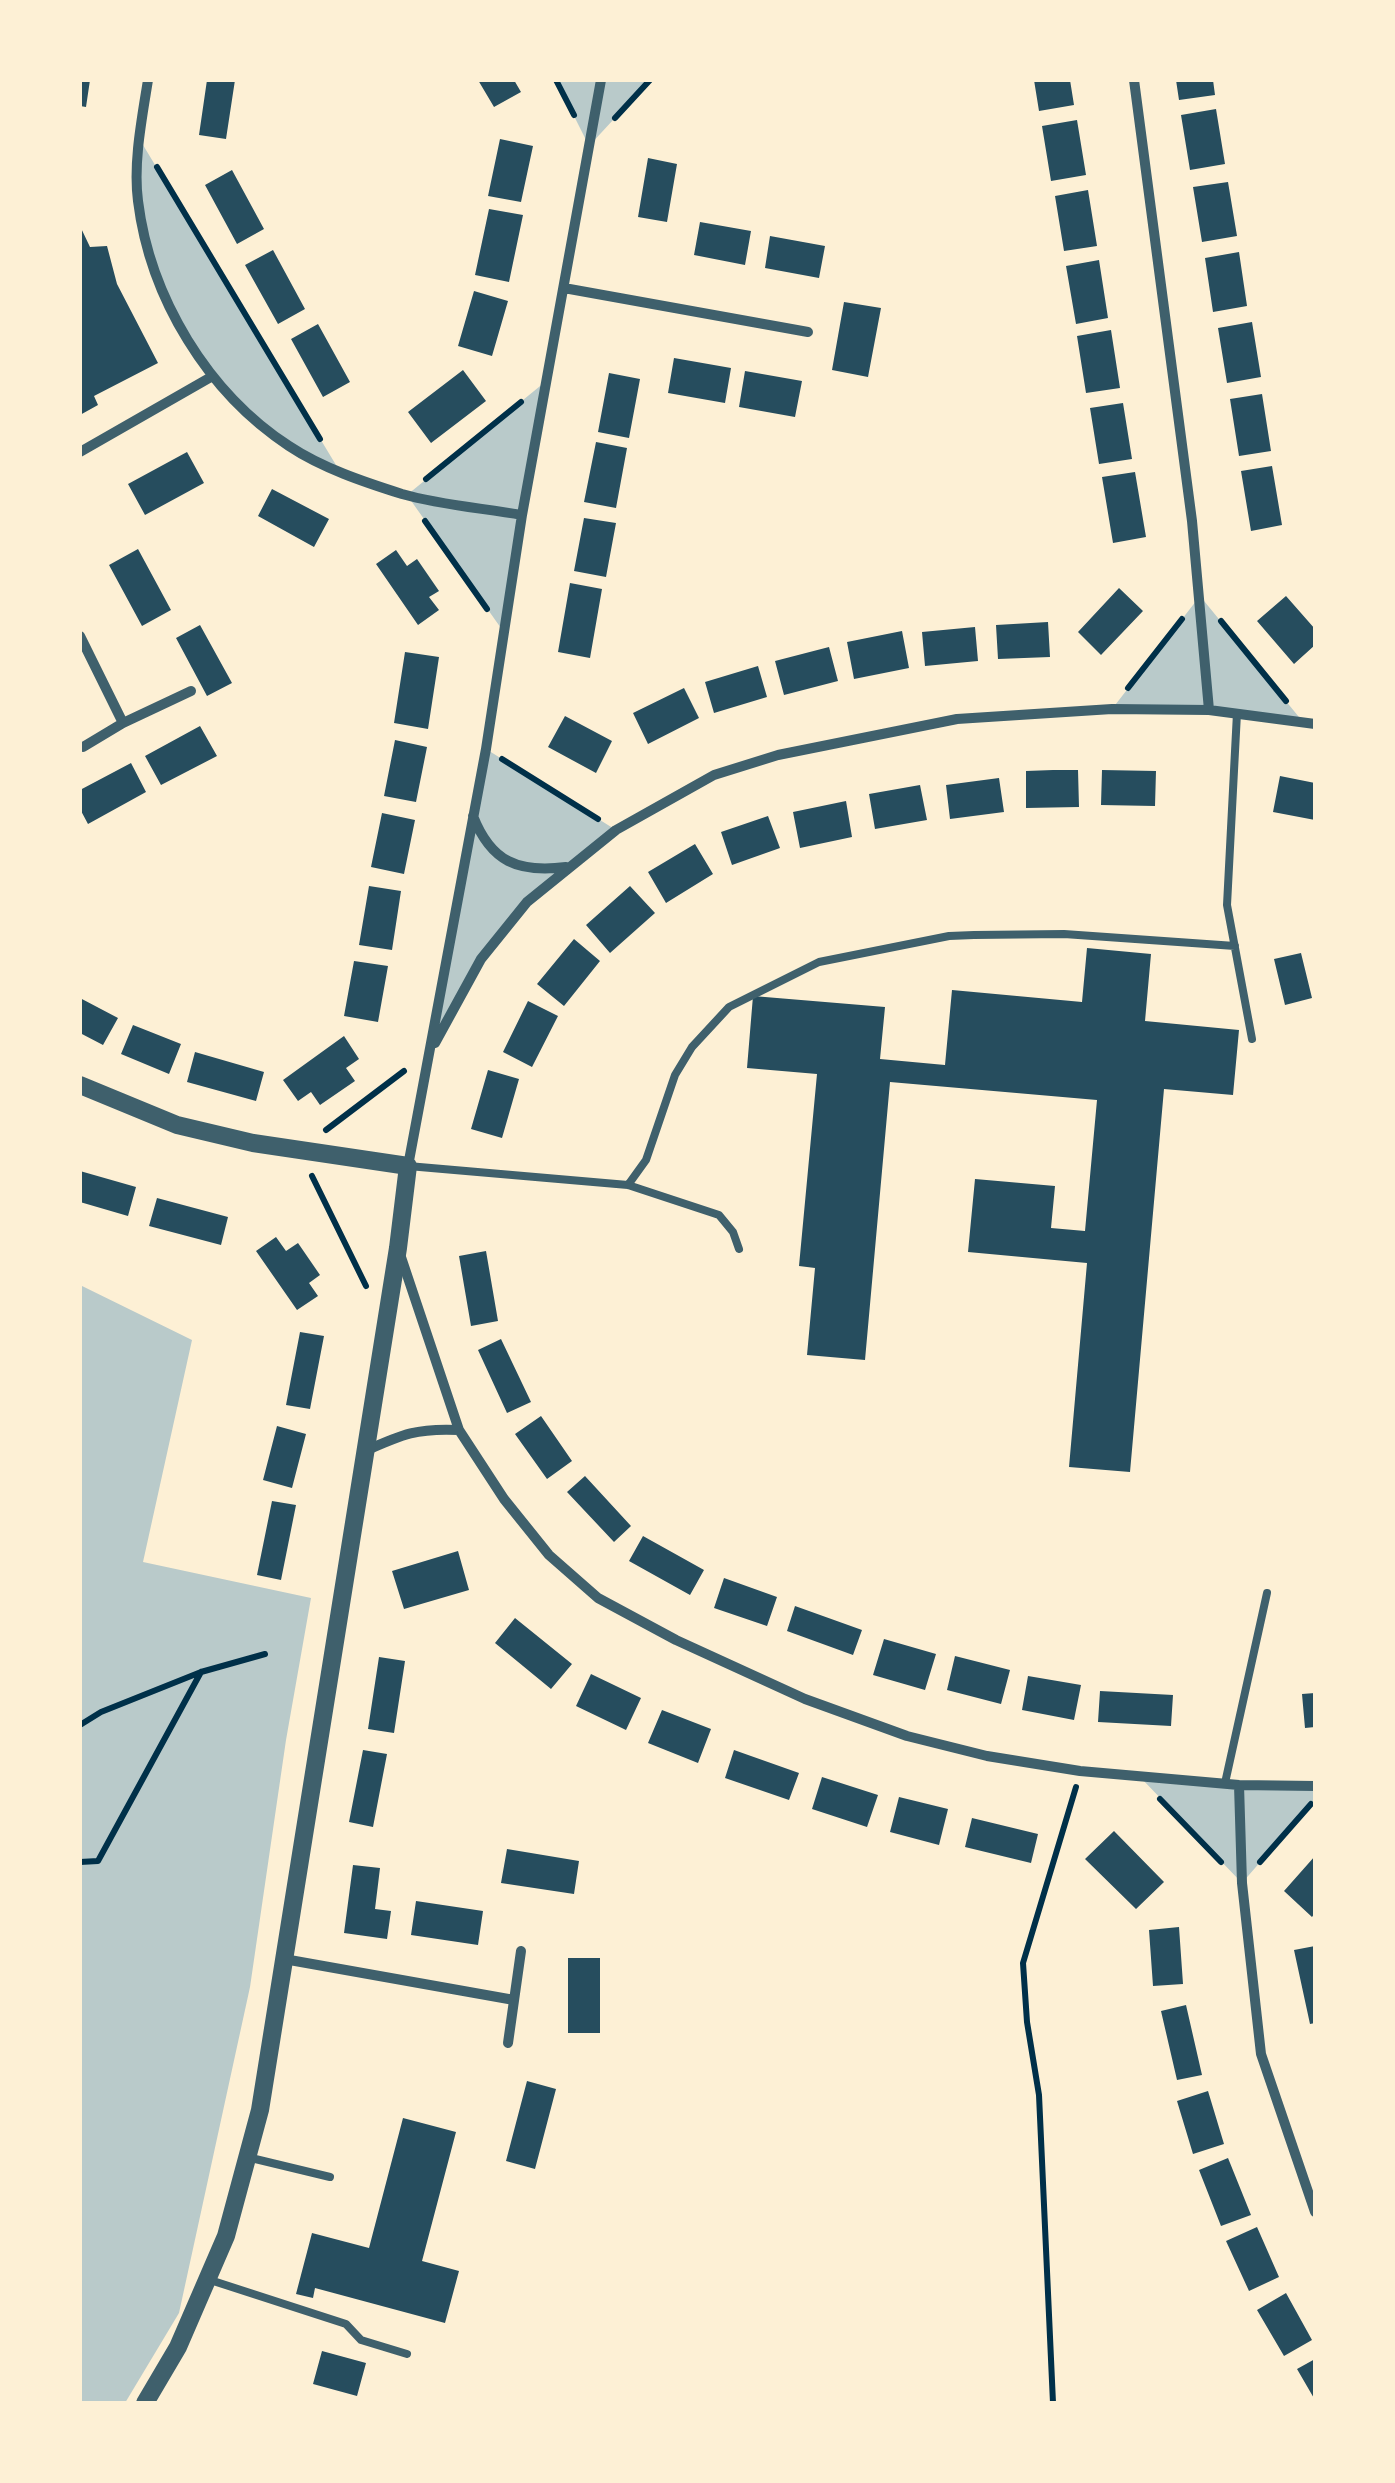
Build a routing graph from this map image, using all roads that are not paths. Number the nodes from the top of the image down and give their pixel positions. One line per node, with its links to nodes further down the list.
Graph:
1 (148, 80): 6 (street)
2 (601, 80): 4 (street)
3 (1134, 80): 11 (street)
4 (564, 288): 5 (street); 8 (street)
5 (808, 332)
6 (211, 377): 7 (street); 8 (street)
7 (80, 452)
8 (522, 514): 16 (street)
9 (80, 636): 13 (street)
10 (191, 691): 13 (street)
11 (1209, 710): 12 (street); 17 (street)
12 (1237, 713): 14 (street); 18 (lane)
13 (124, 723): 15 (street)
14 (1315, 724)
15 (83, 747)
16 (473, 816): 17 (street); 20 (street)
17 (566, 867): 20 (street)
18 (1235, 946): 19 (lane); 23 (lane)
19 (1252, 1038)
20 (429, 1052): 22 (street)
21 (80, 1085): 22 (street)
22 (408, 1166): 23 (lane); 24 (street)
23 (628, 1185): 25 (lane)
24 (398, 1248): 26 (street); 27 (street)
25 (739, 1249)
26 (459, 1430): 27 (street); 29 (street)
27 (366, 1451): 33 (street)
28 (1268, 1594): 29 (lane)
29 (1225, 1783): 30 (street)
30 (1239, 1785): 31 (street); 38 (street)
31 (1315, 1786)
32 (521, 1950): 34 (street)
33 (284, 1959): 34 (street); 36 (street)
34 (514, 2000): 35 (street)
35 (508, 2042)
36 (247, 2156): 37 (lane); 39 (street)
37 (330, 2177)
38 (1315, 2212)
39 (207, 2279): 40 (lane); 41 (street)
40 (408, 2354)
41 (145, 2403)

